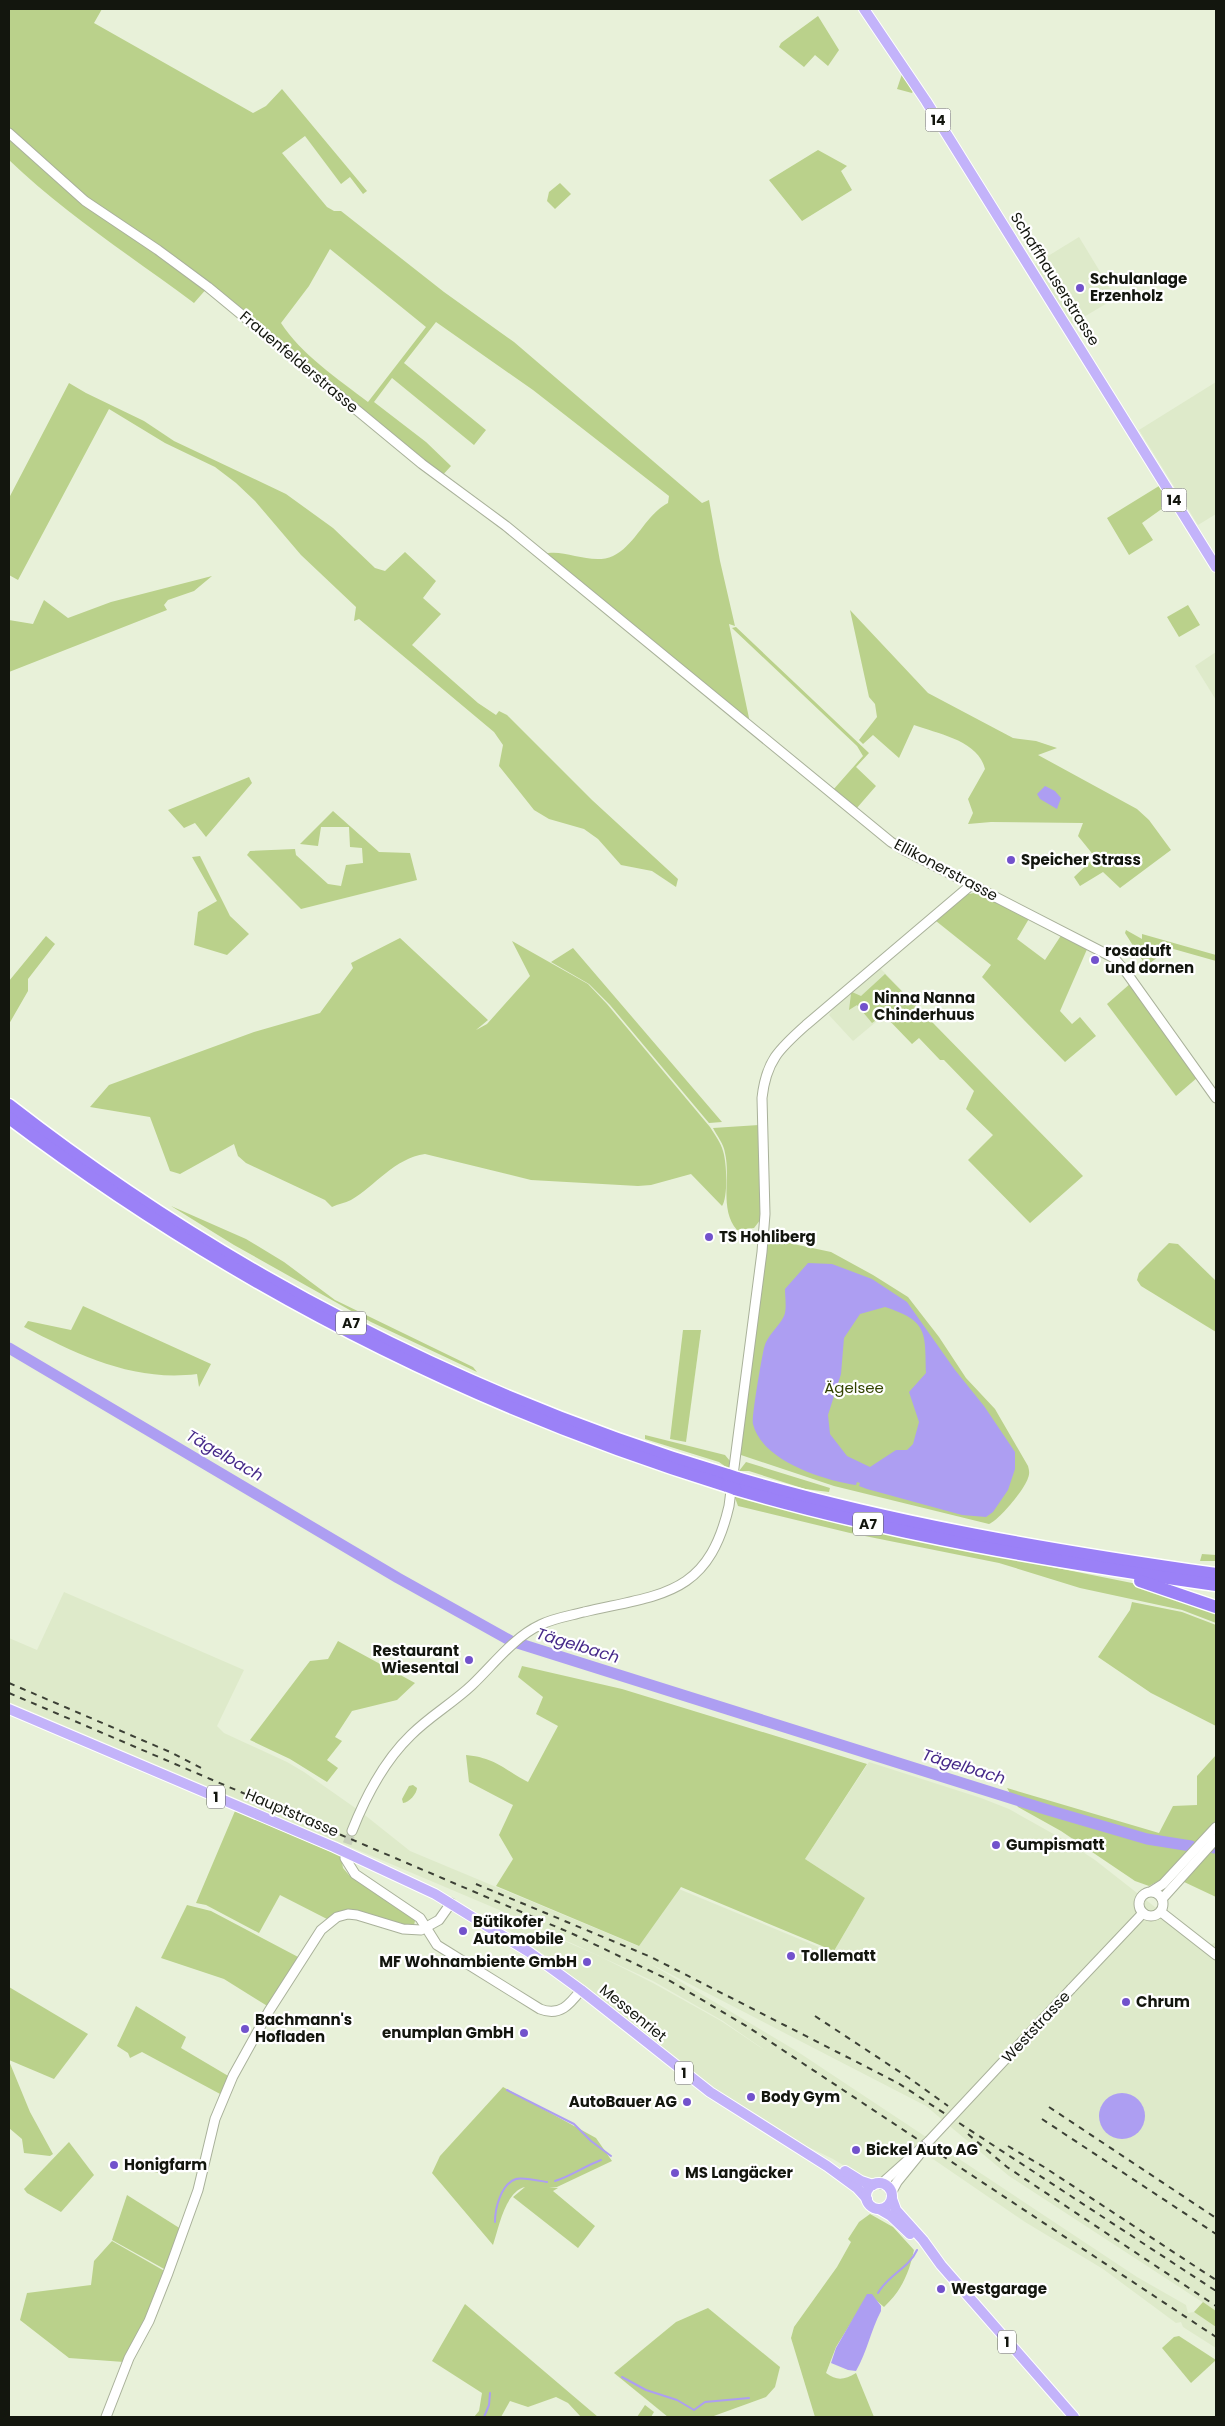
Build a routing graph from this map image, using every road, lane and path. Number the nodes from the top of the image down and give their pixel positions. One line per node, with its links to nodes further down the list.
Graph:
1 (864, 9): 3 (main road, Schaffhauserstrasse / 14)
2 (9, 133): 4 (street, Frauenfelderstrasse)
3 (1216, 568)
4 (588, 594): 5 (street, Ellikonerstrasse)
5 (971, 885): 6 (street, Ellikonerstrasse); 18 (street)
6 (1216, 1098)
7 (9, 1105): 9 (highway, A7)
8 (9, 1118): 9 (highway, A7)
9 (732, 1482): 10 (highway, A7); 11 (highway, A7)
10 (1133, 1562): 12 (highway, A7); 13 (highway, A7)
11 (1084, 1566): 14 (highway, A7); 15 (highway, A7)
12 (1216, 1566)
13 (1216, 1574)
14 (1216, 1585)
15 (1216, 1607)
16 (9, 1708): 24 (main road, Hauptstrasse / 1)
17 (1216, 1827): 20 (street)
18 (352, 1832)
19 (1214, 1841): 20 (street)
20 (1199, 1848): 22 (street); 23 (street)
21 (345, 1858): 27 (street)
22 (1152, 1891): 23 (street); 26 (street)
23 (1162, 1899): 25 (street)
24 (451, 1903): 27 (street); 29 (main road, Messenriet / 1)
25 (1161, 1912): 26 (street); 28 (street)
26 (1143, 1913): 30 (street, Weststrasse, bridge)
27 (427, 1928): 29 (street); 37 (street)
28 (1216, 1955)
29 (581, 1990): 31 (main road, Messenriet / 1)
30 (929, 2141): 32 (street, Weststrasse); 33 (street, Weststrasse)
31 (825, 2162): 32 (main road, Messenriet / 1); 34 (main road, Messenriet / 1)
32 (877, 2185): 33 (main road, Messenriet); 34 (main road)
33 (891, 2196): 35 (main road); 36 (main road, 1)
34 (867, 2199): 35 (main road, Messenriet)
35 (879, 2209): 36 (main road, 1)
36 (934, 2256): 38 (main road, 1)
37 (106, 2417)
38 (1074, 2417)

